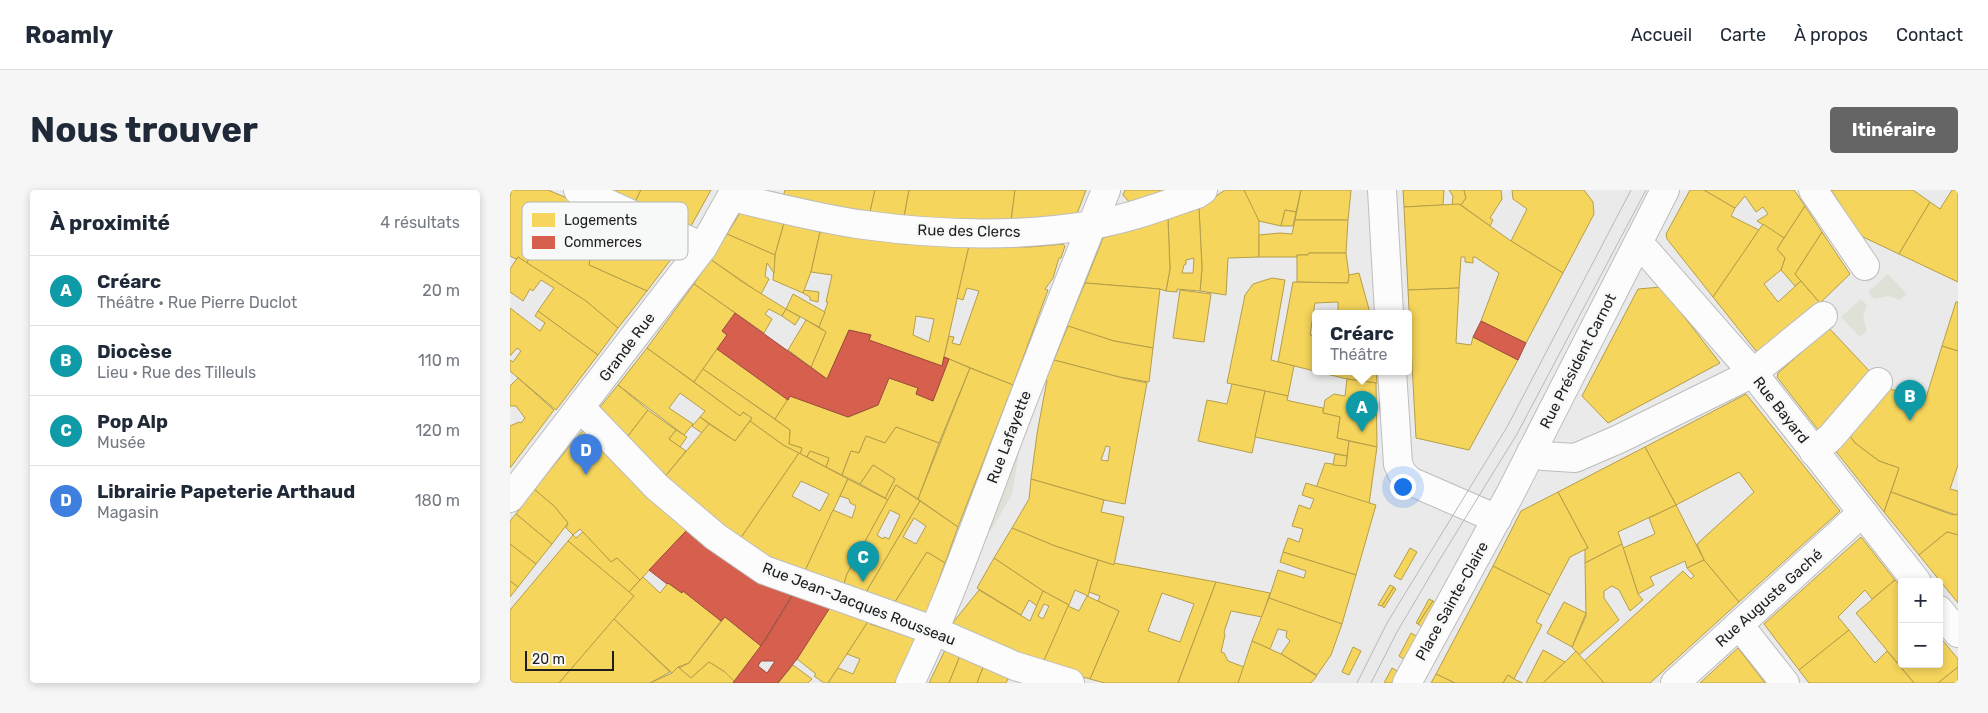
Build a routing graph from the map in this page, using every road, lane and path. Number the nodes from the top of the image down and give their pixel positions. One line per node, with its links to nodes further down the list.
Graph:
1 (578, 190): 8 (street)
2 (1106, 190): 9 (street, Rue Lafayette)
3 (1203, 190): 9 (street, Rue des Clercs)
4 (1382, 190): 14 (street)
5 (1664, 190): 10 (street, Rue Président Carnot)
6 (1813, 190): 13 (street)
7 (733, 194): 9 (street, Rue des Clercs); 12 (street, Grande Rue)
8 (604, 202)
9 (1092, 225): 28 (street, Rue Lafayette)
10 (1642, 235): 16 (street, Rue Bayard); 20 (street, Rue Président Carnot)
11 (688, 240): 12 (street)
12 (703, 247): 19 (street, Grande Rue)
13 (1865, 266)
14 (1389, 310)
15 (1823, 316): 16 (street)
16 (1753, 373): 20 (street); 21 (street, Rue Bayard)
17 (1392, 375): 23 (street)
18 (1878, 382): 21 (street)
19 (581, 408): 22 (street, Grande Rue); 28 (street, Rue Jean-Jacques Rousseau)
20 (1531, 452): 23 (street, Rue Président Carnot)
21 (1814, 452): 24 (street, Rue Bayard)
22 (510, 498)
23 (1503, 507): 32 (street, Place Sainte-Claire)
24 (1864, 514): 25 (street, Rue Bayard); 27 (street, Rue Auguste Gaché)
25 (1914, 578)
26 (1943, 615): 29 (street)
27 (1739, 624): 33 (street, Rue Auguste Gaché); 34 (street)
28 (935, 631): 30 (street, Rue Lafayette); 31 (street, Rue Jean-Jacques Rousseau)
29 (1958, 633)
30 (910, 683)
31 (1070, 683)
32 (1407, 683)
33 (1675, 683)
34 (1785, 683)

